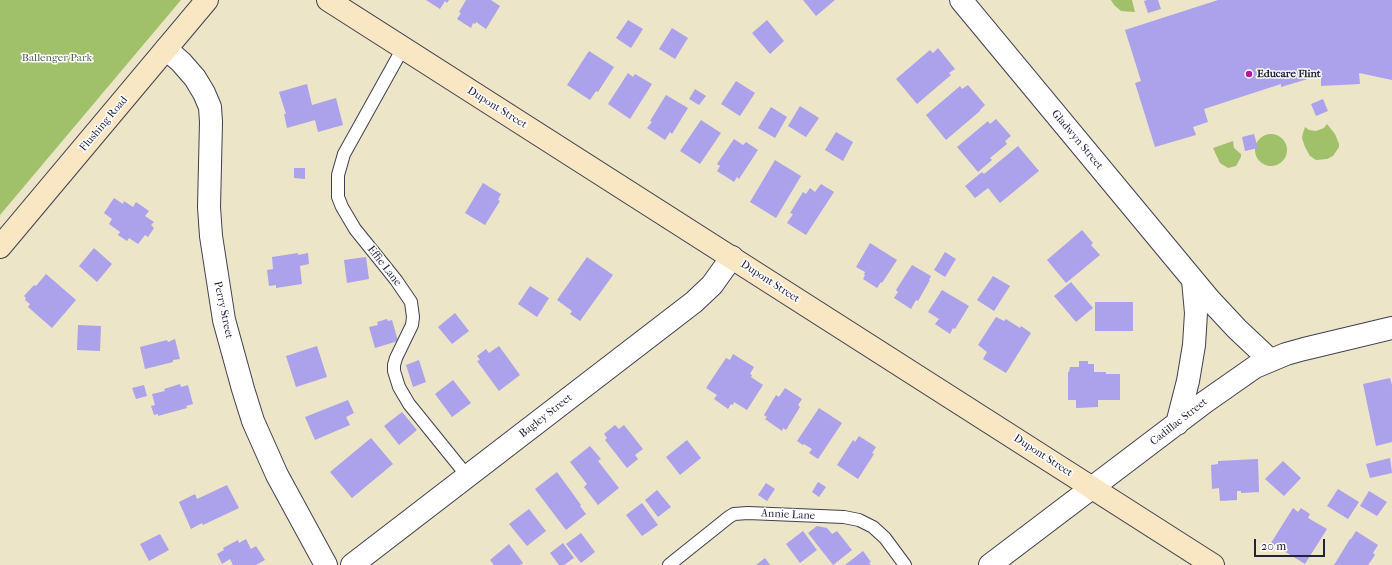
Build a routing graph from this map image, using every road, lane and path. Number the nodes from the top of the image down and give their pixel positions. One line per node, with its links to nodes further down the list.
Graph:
1 (207, 0): 5 (street, Flushing Road)
2 (328, 0): 4 (street, Dupont Street)
3 (961, 0): 8 (street, Gladwyn Street)
4 (403, 48): 7 (street, Dupont Street); 12 (lane, Effie Lane)
5 (166, 49): 6 (street, Flushing Road); 15 (street, Perry Street)
6 (0, 247)
7 (732, 258): 12 (street, Bagley Street); 13 (street, Dupont Street)
8 (1193, 280): 10 (street, Gladwyn Street); 11 (street)
9 (1392, 328): 10 (street, Cadillac Street)
10 (1270, 360): 11 (street, Cadillac Street)
11 (1177, 424): 13 (street, Cadillac Street)
12 (468, 476): 16 (street, Bagley Street)
13 (1092, 488): 14 (street, Dupont Street); 19 (street, Cadillac Street)
14 (1198, 561)
15 (326, 565)
16 (352, 565)
17 (669, 565): 18 (lane, Annie Lane)
18 (905, 565)
19 (990, 565)

